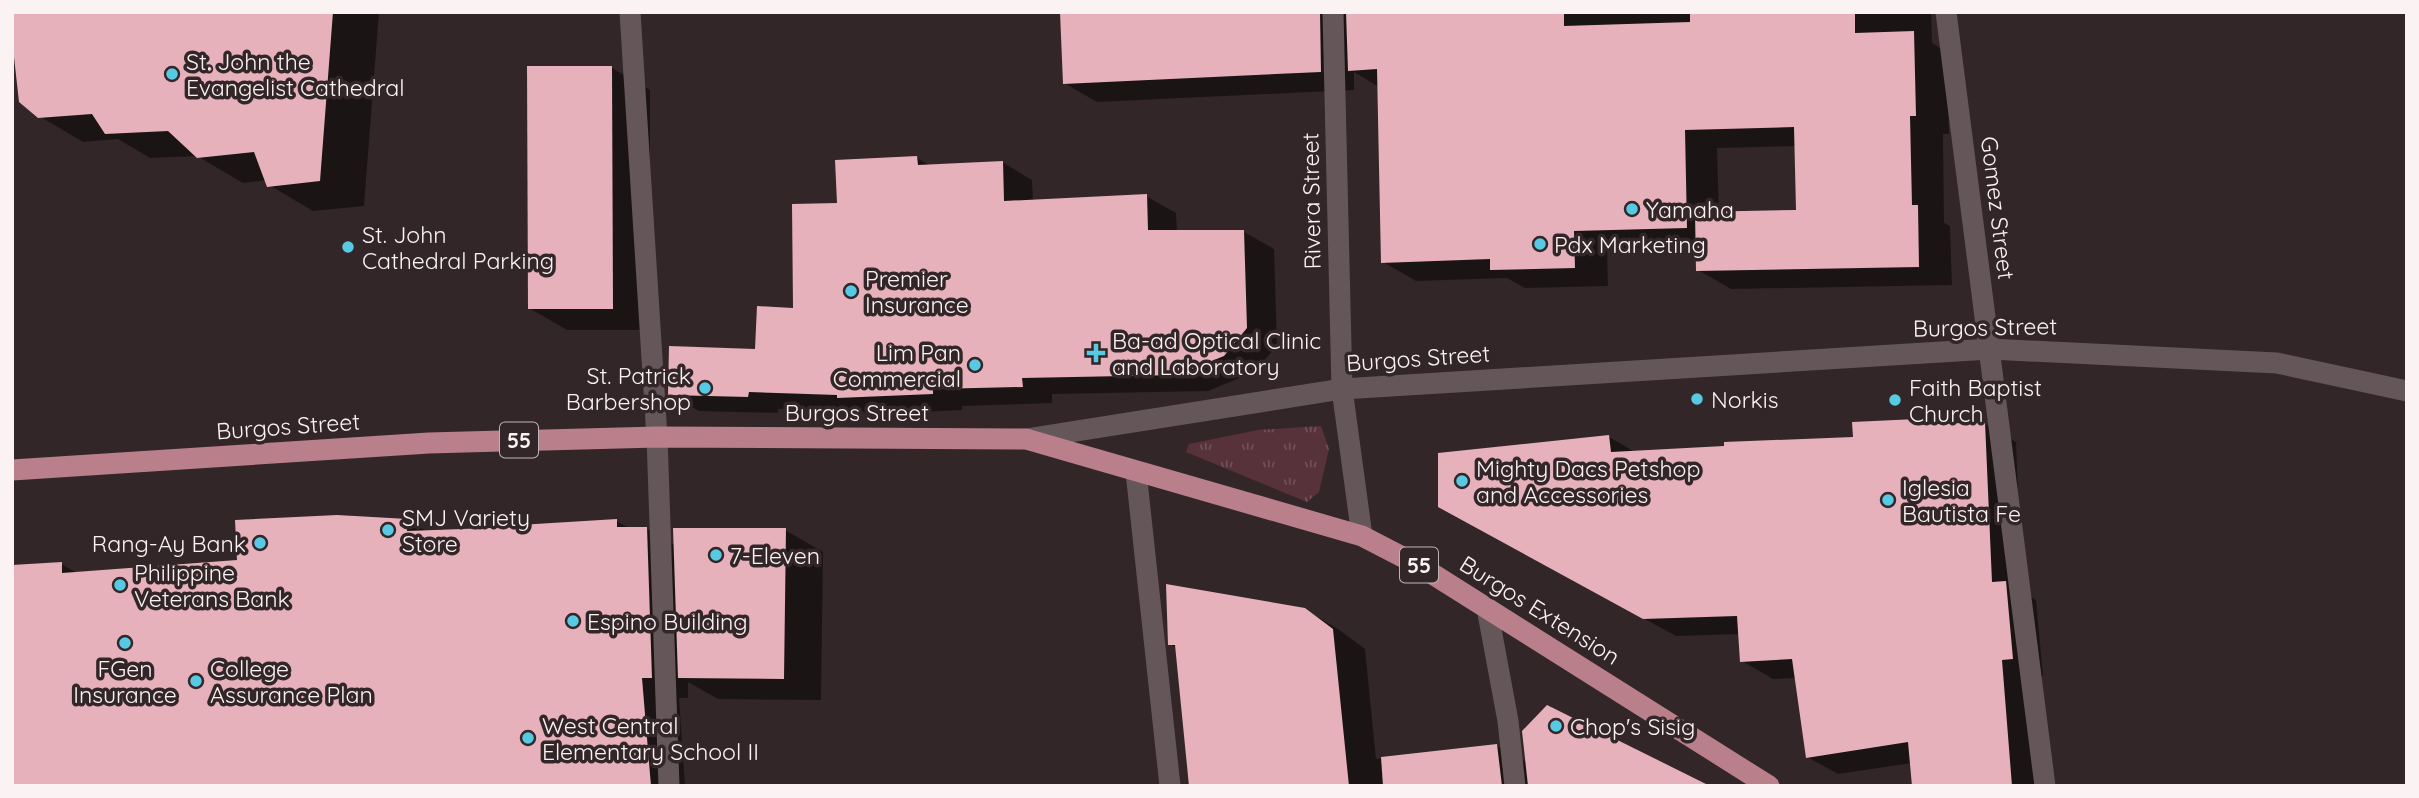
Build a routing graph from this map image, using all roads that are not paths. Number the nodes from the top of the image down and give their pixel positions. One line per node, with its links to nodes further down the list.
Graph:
1 (630, 12): 7 (street)
2 (1334, 12): 5 (street, Rivera Street)
3 (1946, 12): 4 (street, Gomez Street)
4 (1990, 349): 5 (street, Burgos Street); 6 (street, Burgos Street); 17 (street, Gomez Street)
5 (1342, 389): 8 (street, Burgos Street); 11 (street, Rivera Street)
6 (2407, 391)
7 (657, 437): 8 (main road, Burgos Street / 55); 9 (main road, Burgos Street / 55); 13 (street)
8 (1026, 439): 10 (main road, Burgos Extension / 55)
9 (12, 470)
10 (1136, 472): 11 (main road, Burgos Extension / 55); 14 (street)
11 (1362, 536): 12 (main road, Burgos Extension / 55)
12 (1487, 608): 15 (street); 16 (main road, Burgos Extension / 55)
13 (669, 786)
14 (1170, 786)
15 (1515, 786)
16 (1769, 786)
17 (2045, 786)

